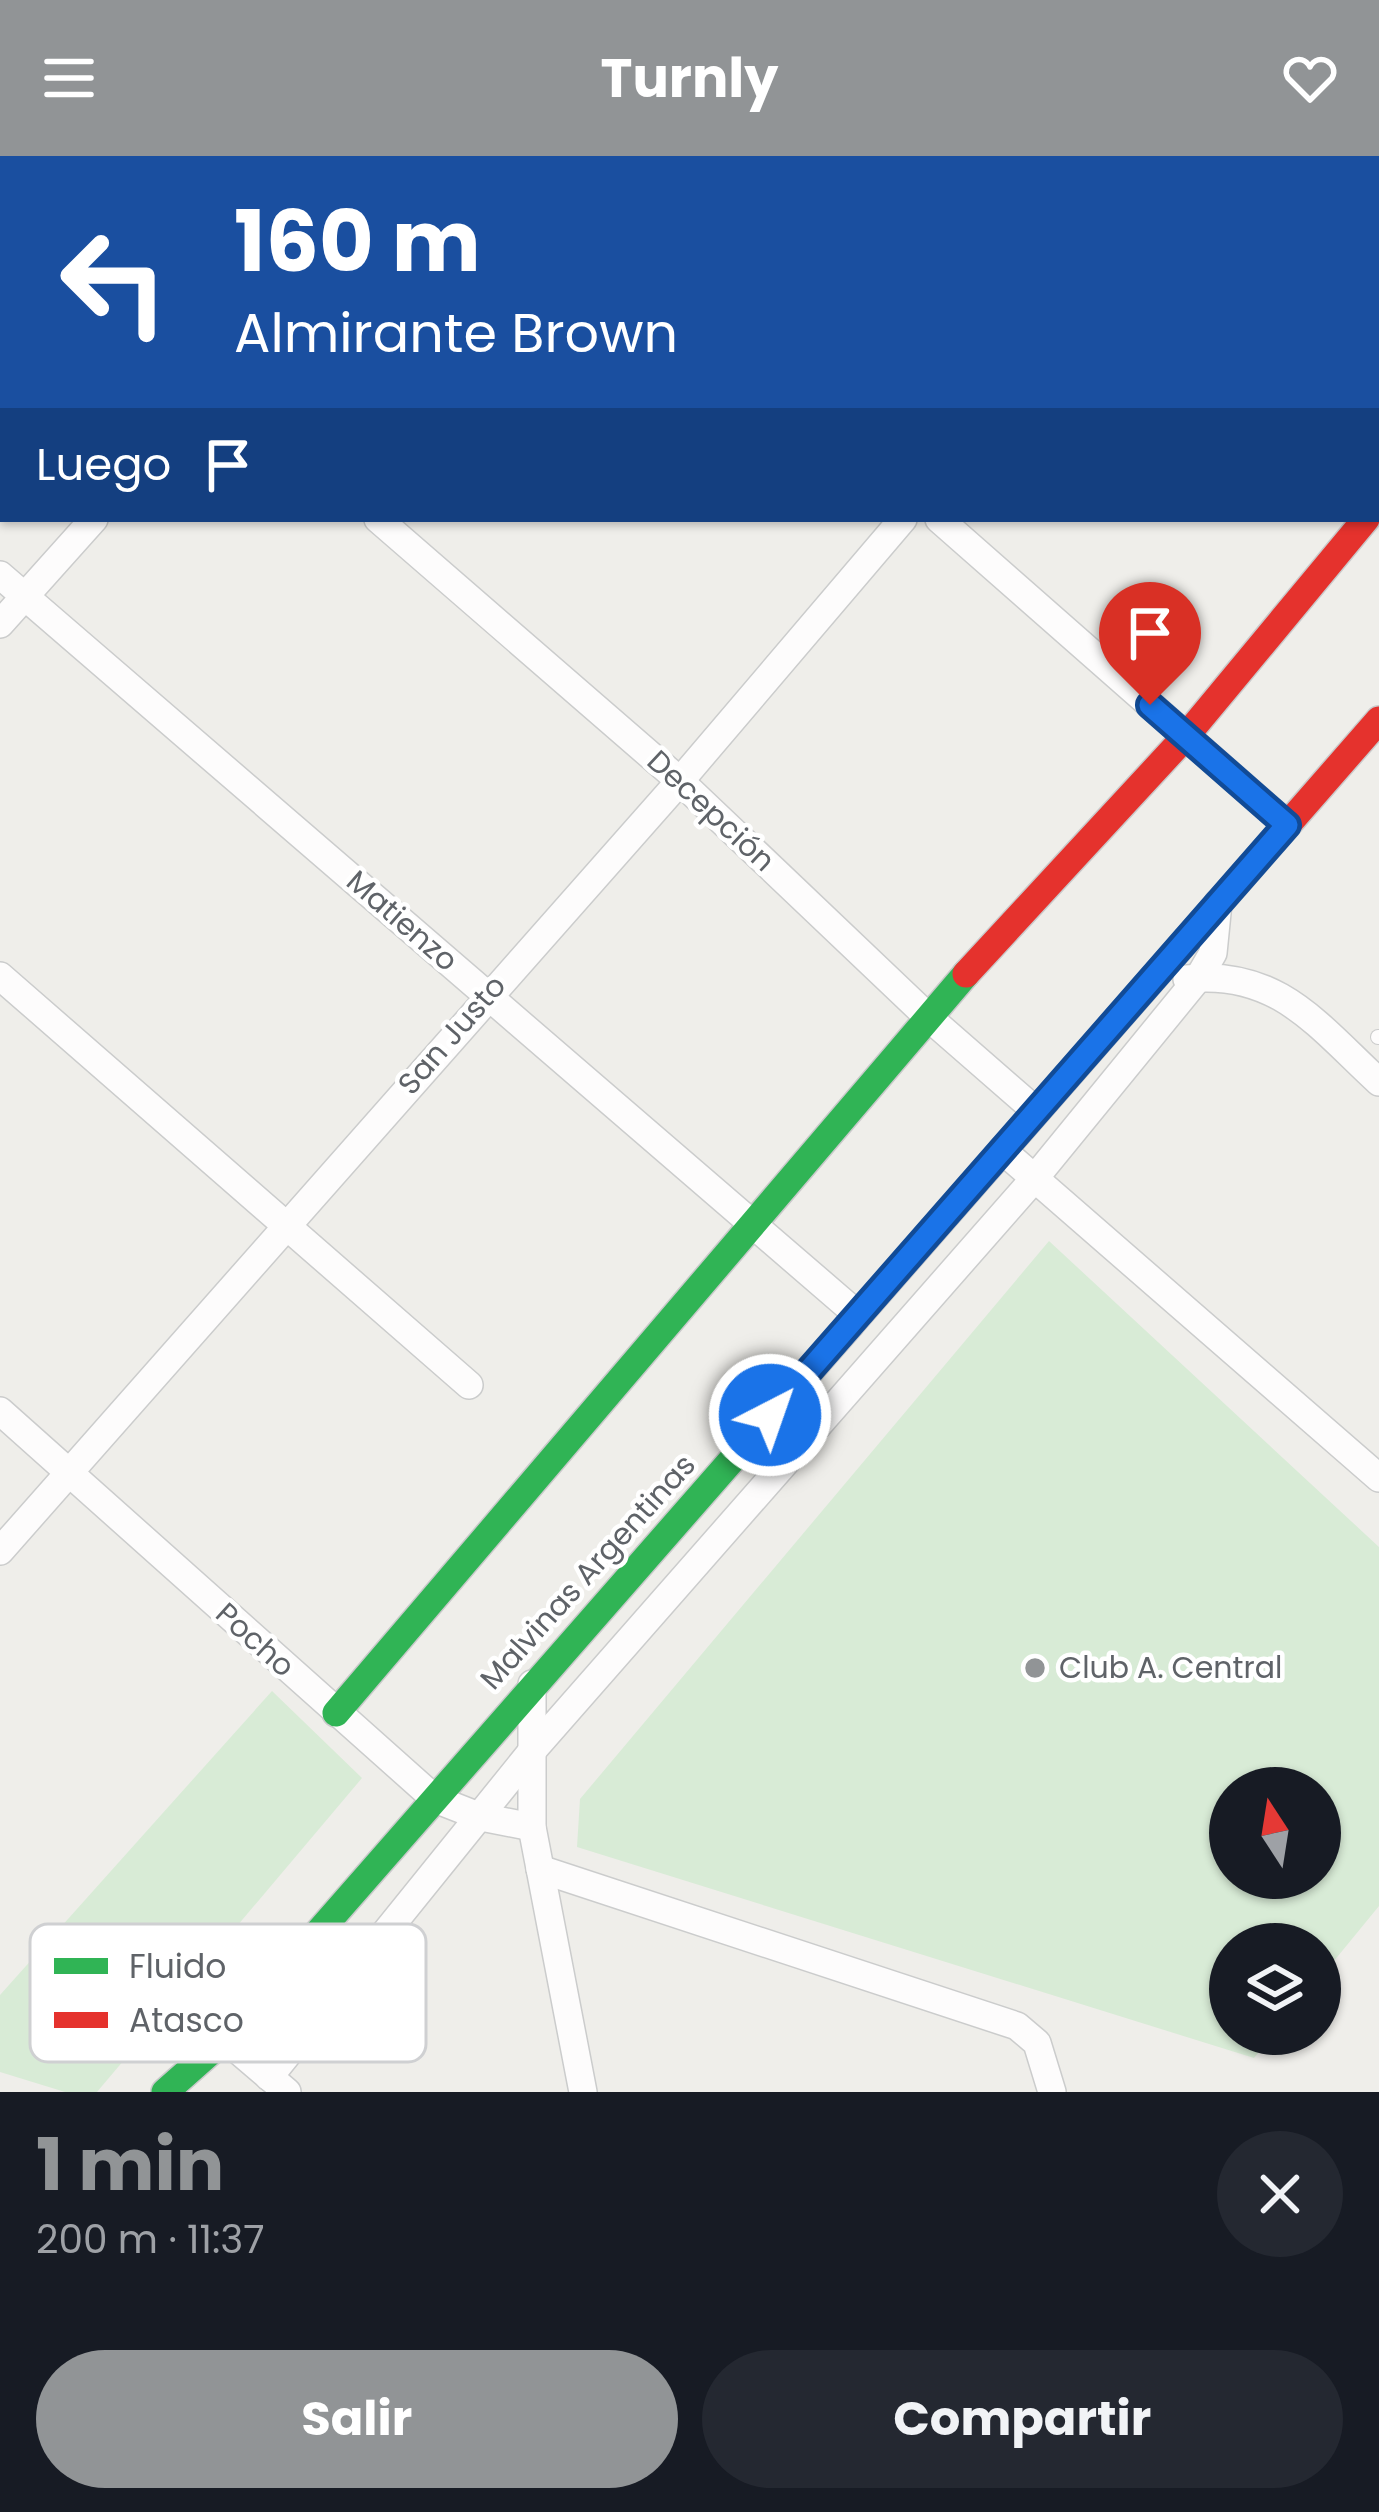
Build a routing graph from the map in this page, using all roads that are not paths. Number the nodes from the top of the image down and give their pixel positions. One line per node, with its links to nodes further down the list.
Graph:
1 (91, 522): 7 (street)
2 (381, 522): 11 (street, Decepción)
3 (900, 522): 11 (street, San Justo)
4 (942, 522): 10 (street)
5 (1364, 522): 10 (main road)
6 (0, 575): 7 (street, Matienzo)
7 (25, 596): 8 (street); 17 (street, Matienzo)
8 (0, 623)
9 (1379, 720): 12 (main road, Malvinas Argentinas)
10 (1186, 736): 12 (street); 18 (main road)
11 (680, 781): 17 (street, San Justo); 18 (street, Decepción)
12 (1287, 825): 13 (main road, Malvinas Argentinas)
13 (1218, 903): 15 (street); 16 (main road, Malvinas Argentinas)
14 (0, 976): 24 (street)
15 (1199, 977): 16 (street); 19 (street); 22 (street)
16 (1149, 982): 20 (main road, Malvinas Argentinas)
17 (487, 994): 23 (street, Matienzo); 24 (street, San Justo)
18 (927, 1016): 20 (street, Decepción); 23 (main road)
19 (1379, 1082)
20 (1036, 1112): 21 (main road, Malvinas Argentinas)
21 (1002, 1150): 22 (street); 25 (main road, Malvinas Argentinas)
22 (1034, 1179): 29 (street); 33 (street)
23 (751, 1222): 25 (street, Matienzo); 32 (main road)
24 (284, 1226): 26 (street); 28 (street, San Justo)
25 (858, 1315): 31 (main road, Malvinas Argentinas)
26 (469, 1385)
27 (0, 1411): 28 (street, Pocho)
28 (69, 1472): 30 (street, San Justo); 32 (street, Pocho)
29 (1379, 1478)
30 (0, 1551)
31 (532, 1684): 33 (street); 34 (main road, Malvinas Argentinas)
32 (336, 1713): 34 (street, Pocho)
33 (532, 1751): 35 (street); 36 (street)
34 (435, 1799): 35 (street, Pocho); 38 (main road, Malvinas Argentinas)
35 (481, 1817): 36 (street, Pocho); 39 (street)
36 (532, 1827): 37 (street)
37 (540, 1870): 47 (street); 48 (street)
38 (326, 1924)
39 (398, 1924)
40 (199, 2062): 45 (main road, Malvinas Argentinas)
41 (212, 2062): 46 (main road, Malvinas Argentinas)
42 (247, 2062): 44 (street)
43 (290, 2062): 44 (street)
44 (271, 2087)
45 (165, 2092)
46 (196, 2092)
47 (583, 2092)
48 (1052, 2092)

